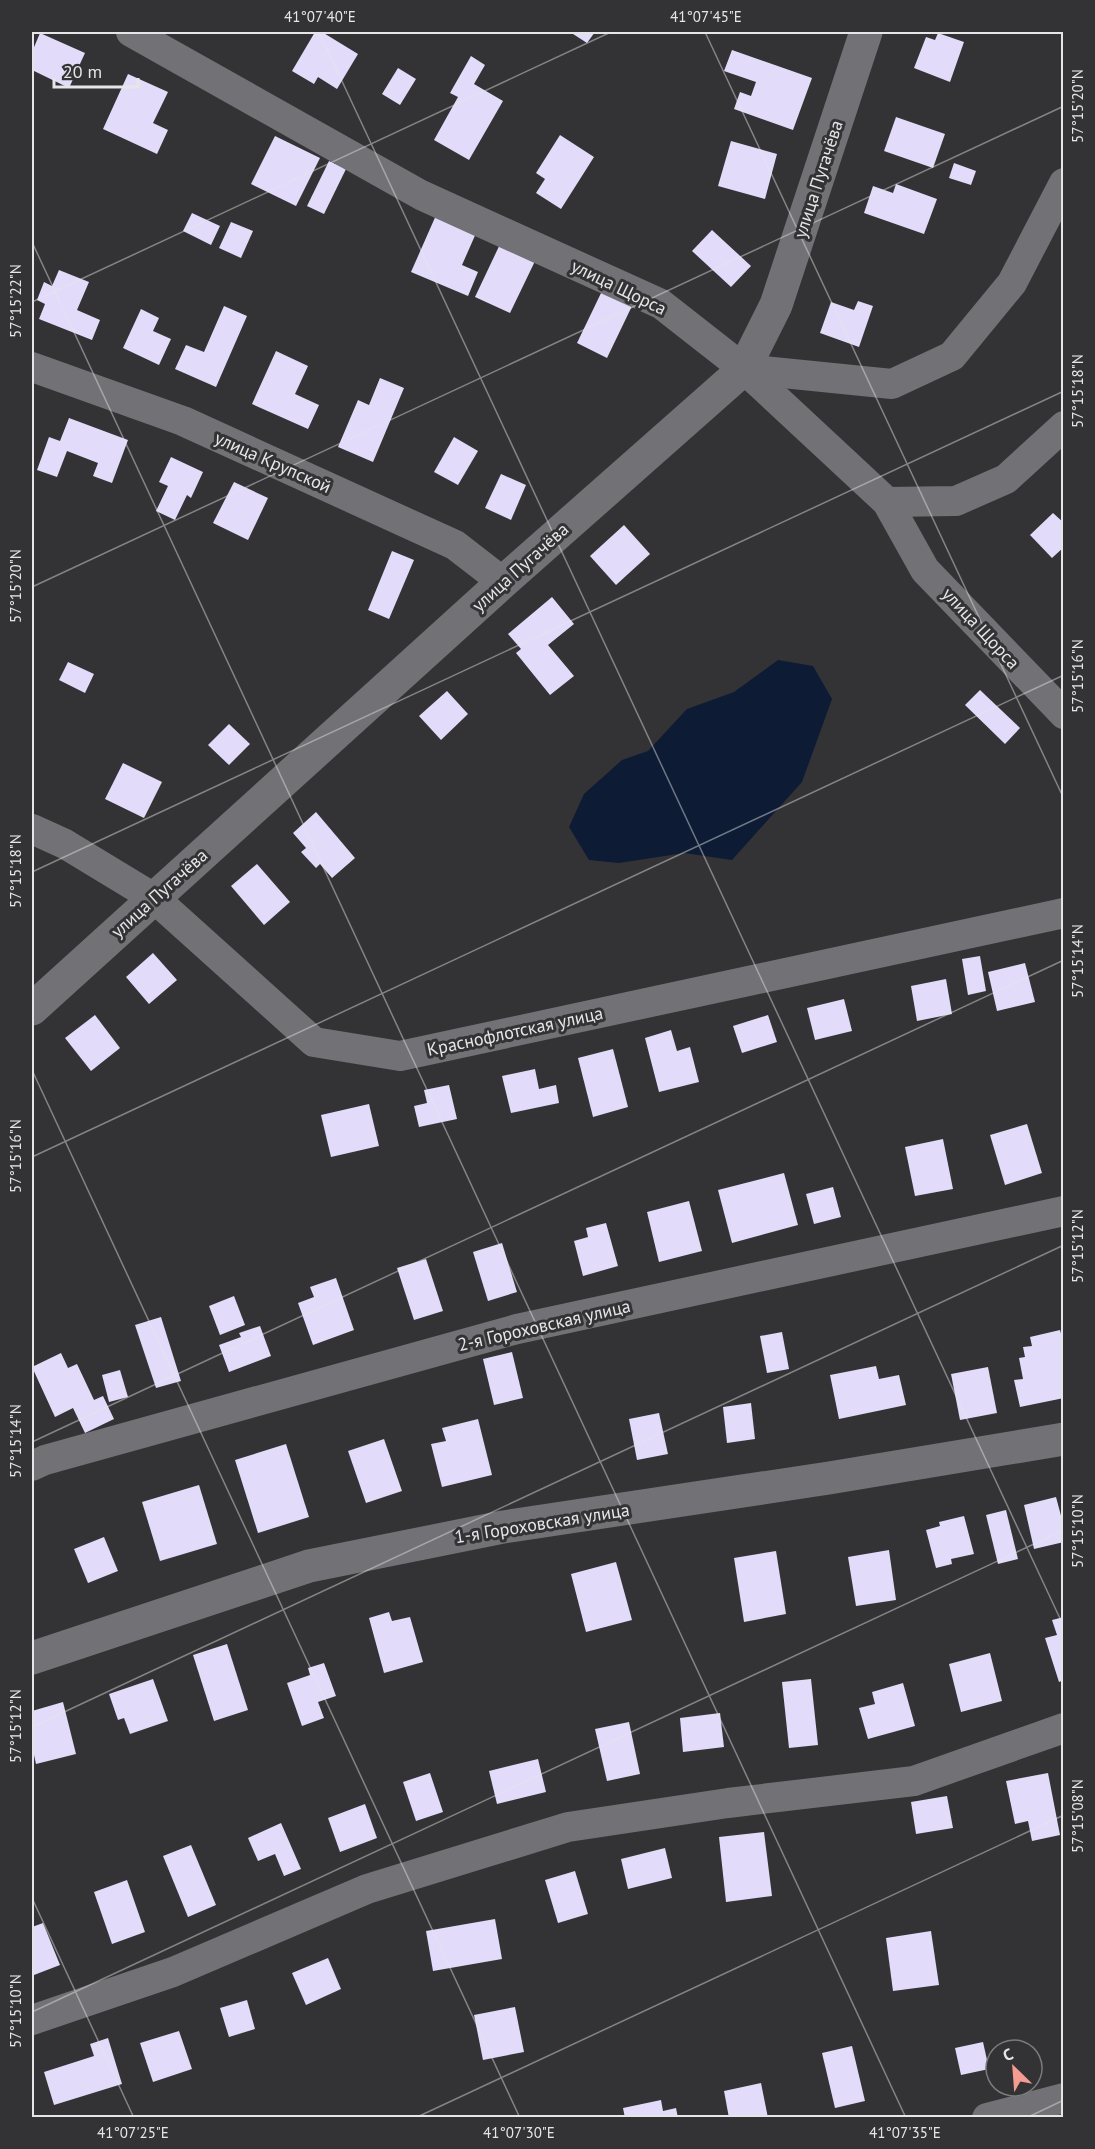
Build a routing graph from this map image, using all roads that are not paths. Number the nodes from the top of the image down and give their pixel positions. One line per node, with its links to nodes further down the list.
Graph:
1 (131, 32): 5 (street, улица Щорса)
2 (866, 32): 5 (street, улица Пугачёва)
3 (1064, 183): 5 (street)
4 (32, 367): 8 (street, улица Крупской)
5 (744, 369): 7 (street, улица Щорса); 8 (street, улица Пугачёва)
6 (1064, 426): 7 (street)
7 (887, 502): 9 (street, улица Щорса)
8 (503, 582): 11 (street, улица Пугачёва)
9 (1064, 714)
10 (32, 829): 11 (street, Краснофлотская улица)
11 (154, 898): 12 (street, Краснофлотская улица); 13 (street, улица Пугачёва)
12 (1064, 913)
13 (32, 1009)
14 (1064, 1211): 16 (street, 2-я Гороховская улица)
15 (1064, 1439): 17 (street, 1-я Гороховская улица)
16 (32, 1466)
17 (32, 1658)
18 (1064, 1728): 19 (street)
19 (32, 2020)
20 (1064, 2098): 21 (street)
21 (987, 2118)

